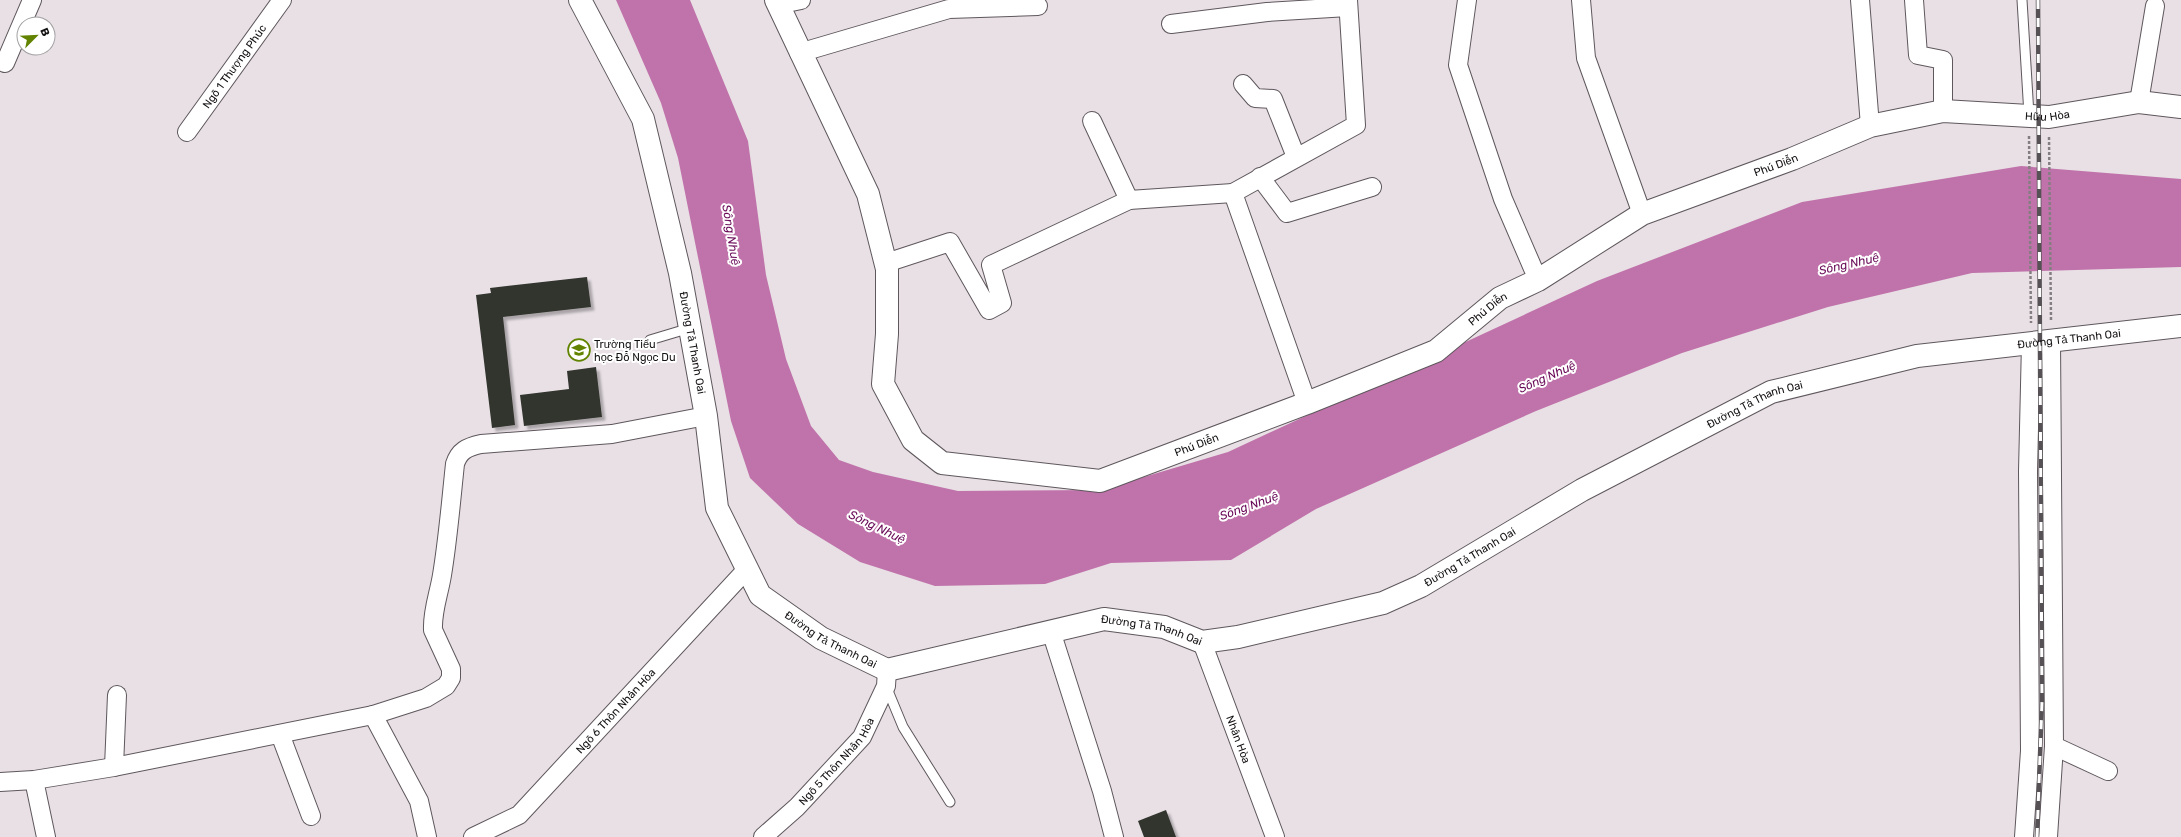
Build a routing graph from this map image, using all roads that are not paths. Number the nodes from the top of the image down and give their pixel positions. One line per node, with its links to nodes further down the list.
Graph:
1 (32, 0): 16 (street)
2 (282, 0): 24 (street, Ngõ 1 Thượng Phúc)
3 (580, 0): 34 (street, Đường Tả Thanh Oai)
4 (801, 0): 10 (street)
5 (1467, 0): 32 (street)
6 (1581, 0): 30 (street)
7 (1860, 0): 23 (street)
8 (1914, 0): 20 (street)
9 (2022, 0): 22 (lane, Hữu Hòa)
10 (776, 2): 15 (street)
11 (1348, 3): 14 (street); 25 (street)
12 (1038, 6): 15 (street)
13 (2155, 6): 18 (street)
14 (1171, 24)
15 (799, 53): 31 (street)
16 (5, 63)
17 (1243, 84): 25 (street)
18 (2139, 102): 19 (street, Hữu Hòa); 22 (street, Hữu Hòa)
19 (2181, 108)
20 (1943, 111): 22 (street, Phú Diễn); 23 (street, Phú Diễn)
21 (1092, 121): 29 (street)
22 (2029, 125)
23 (1870, 126): 30 (street, Phú Diễn)
24 (187, 132)
25 (1296, 157): 26 (street)
26 (1260, 177): 27 (street); 28 (street)
27 (1372, 186)
28 (1233, 193): 29 (street); 37 (street)
29 (1129, 200): 31 (street)
30 (1642, 214): 32 (street, Phú Diễn)
31 (886, 263): 37 (street, Phú Diễn)
32 (1538, 280): 37 (street, Phú Diễn)
33 (2181, 326): 35 (street, Đường Tả Thanh Oai)
34 (690, 328): 36 (lane); 38 (street, Đường Tả Thanh Oai)
35 (2044, 335): 41 (street, Đường Tả Thanh Oai); 46 (street); 59 (street)
36 (650, 340)
37 (1307, 403)
38 (706, 416): 39 (street, Đường Tả Thanh Oai); 44 (street)
39 (748, 569): 42 (street, Đường Tả Thanh Oai); 55 (street, Ngõ 6 Thôn Nhân Hòa)
40 (1050, 631): 41 (street, Đường Tả Thanh Oai); 42 (street, Đường Tả Thanh Oai); 57 (street)
41 (1202, 642): 58 (street, Nhân Hòa)
42 (886, 678): 51 (lane); 56 (street, Ngõ 5 Thôn Nhân Hòa)
43 (117, 695): 47 (street)
44 (373, 715): 45 (street); 54 (street)
45 (280, 734): 47 (street); 52 (street)
46 (2054, 746): 48 (street); 60 (street)
47 (114, 767): 49 (street)
48 (2108, 772)
49 (34, 780): 50 (street); 53 (street)
50 (0, 782)
51 (950, 802)
52 (311, 816)
53 (46, 837)
54 (427, 837)
55 (473, 837)
56 (763, 837)
57 (1114, 837)
58 (1275, 837)
59 (2024, 837)
60 (2048, 837)

